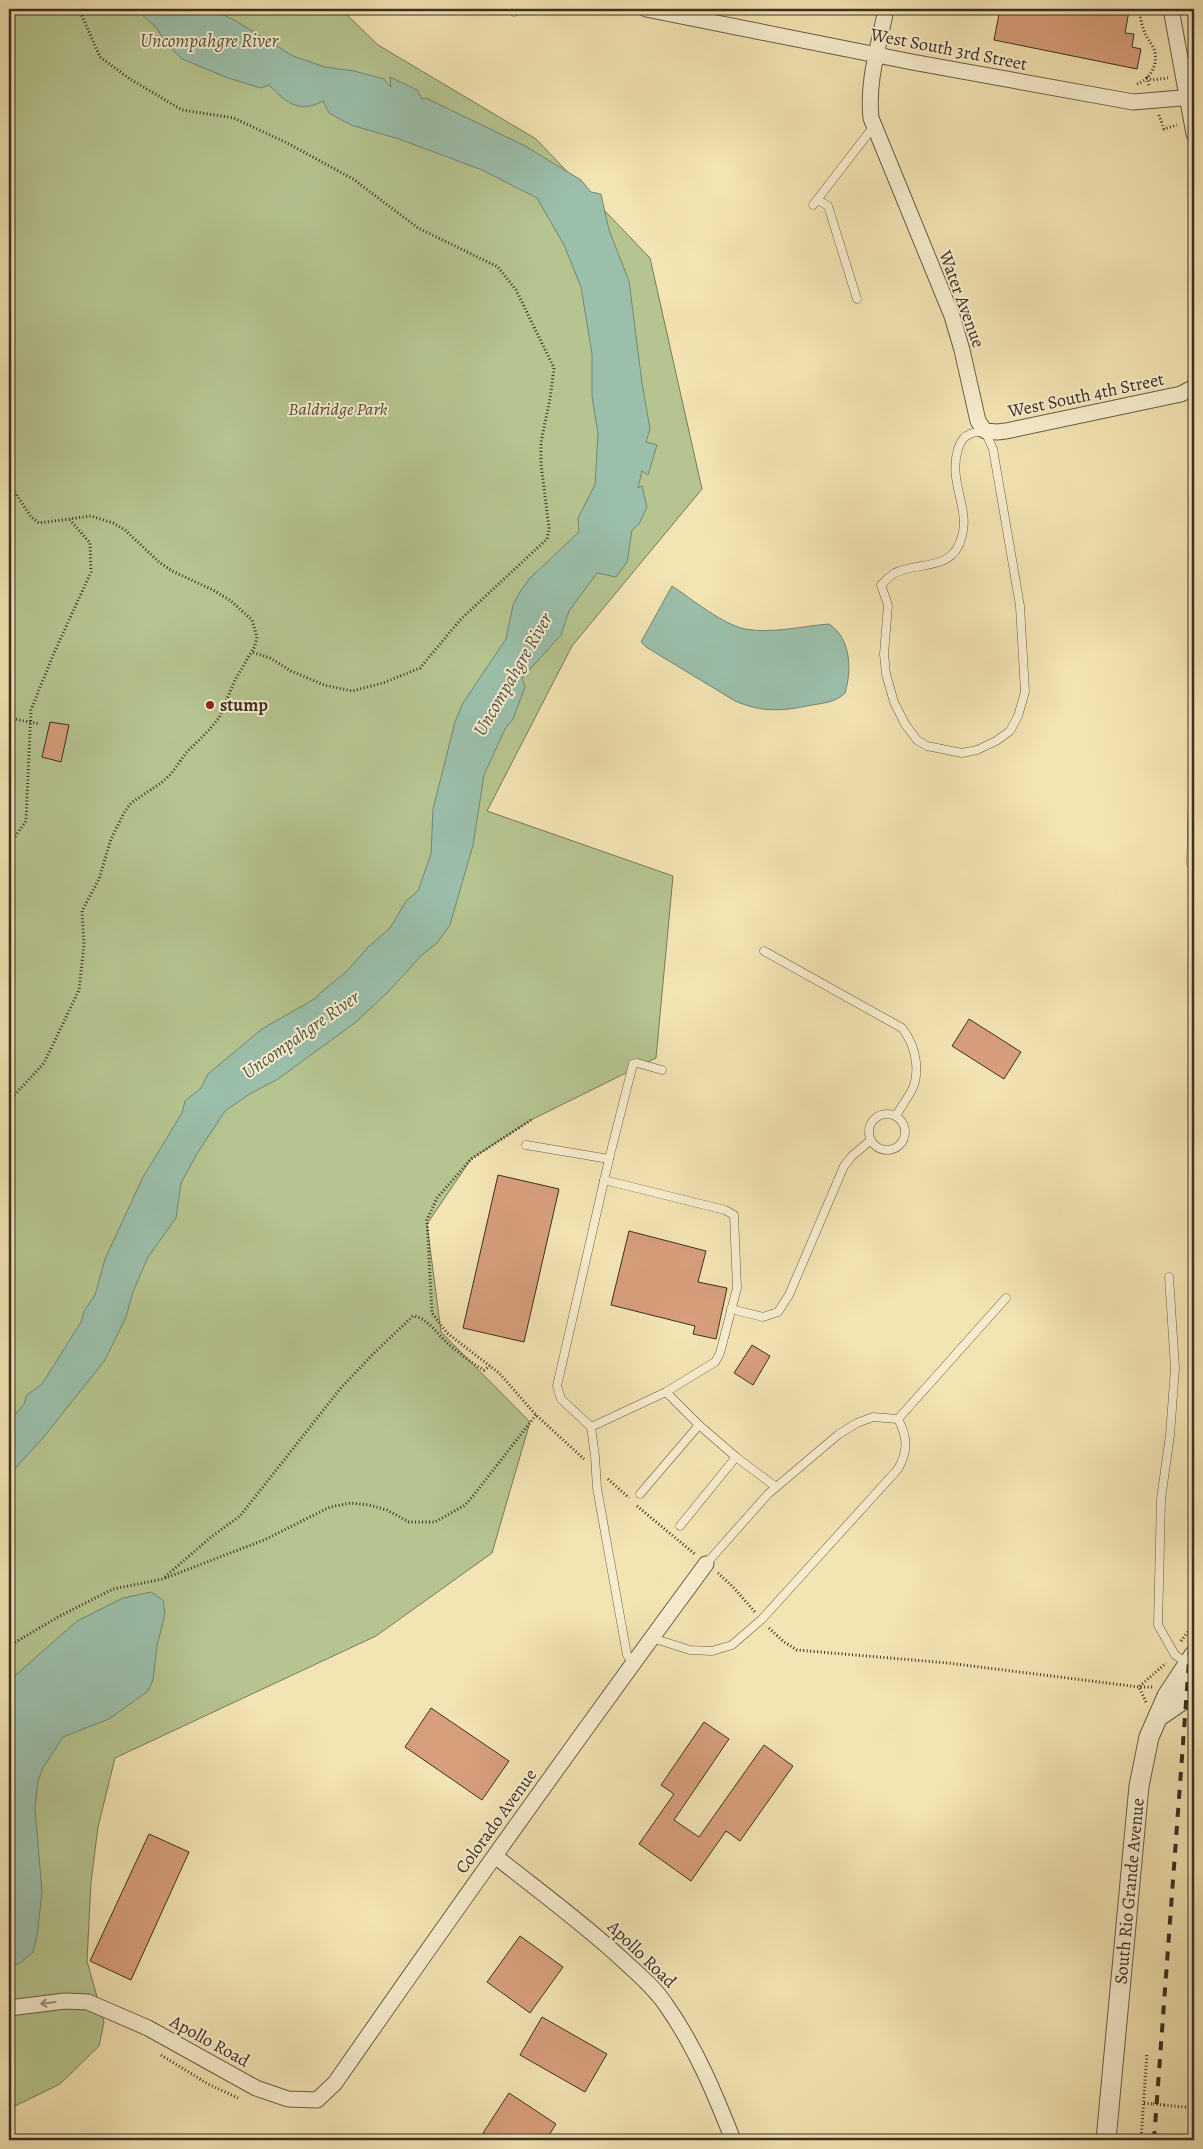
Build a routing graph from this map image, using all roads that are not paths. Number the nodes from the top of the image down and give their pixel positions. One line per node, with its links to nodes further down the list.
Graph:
1 (646, 9): 4 (street, West South 3rd Street)
2 (886, 9): 4 (street, Water Avenue)
3 (1171, 9): 5 (street)
4 (877, 54): 5 (street, West South 3rd Street); 6 (street, Water Avenue)
5 (1191, 98): 7 (street)
6 (874, 126): 8 (lane); 10 (street, Water Avenue)
7 (1194, 134)
8 (857, 299)
9 (1194, 387): 10 (street, West South 4th Street)
10 (985, 431): 10 (lane, Water Avenue)
11 (1194, 745): 12 (lane)
12 (1194, 868)
13 (764, 951): 17 (lane)
14 (1194, 1063): 16 (lane)
15 (662, 1070): 20 (lane)
16 (1192, 1078)
17 (896, 1116): 18 (lane); 18 (lane)
18 (871, 1140): 24 (lane)
19 (526, 1145): 20 (lane)
20 (609, 1159): 21 (lane)
21 (604, 1180): 24 (lane); 28 (lane)
22 (1169, 1277): 35 (lane)
23 (1006, 1298): 26 (lane)
24 (731, 1309): 25 (lane)
25 (666, 1392): 27 (lane); 28 (lane)
26 (898, 1420): 30 (lane); 34 (lane)
27 (699, 1425): 29 (lane); 31 (lane)
28 (591, 1427): 36 (lane)
29 (736, 1457): 30 (lane); 32 (lane)
30 (776, 1487): 33 (lane)
31 (640, 1494)
32 (680, 1526)
33 (706, 1564): 34 (street, Colorado Avenue)
34 (652, 1638): 36 (street, Colorado Avenue)
35 (1192, 1660): 38 (street, South Rio Grande Avenue)
36 (634, 1664): 39 (street, Colorado Avenue)
37 (1194, 1690): 38 (street)
38 (1157, 1717): 43 (street, South Rio Grande Avenue)
39 (495, 1856): 41 (street, Colorado Avenue); 42 (street, Apollo Road)
40 (9, 2008): 41 (street, Apollo Road, one-way to 40)
41 (317, 2100)
42 (733, 2140)
43 (1106, 2140)

